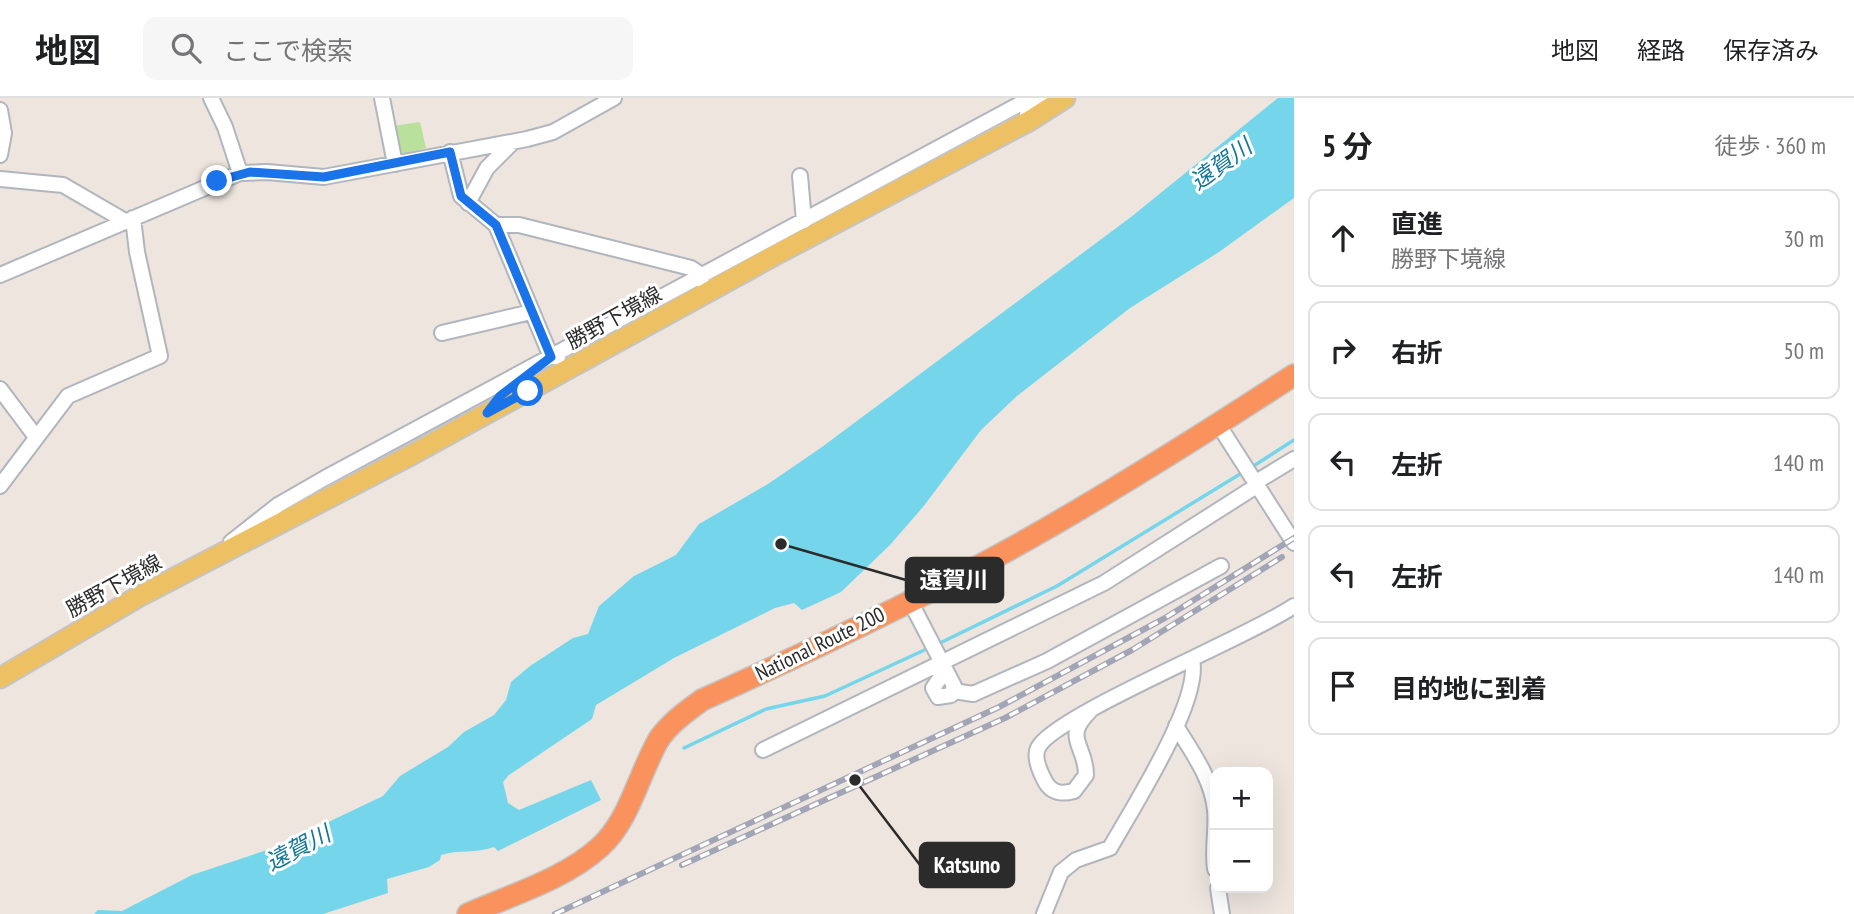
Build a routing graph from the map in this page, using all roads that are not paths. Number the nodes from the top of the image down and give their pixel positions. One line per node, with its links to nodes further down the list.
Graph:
1 (211, 98): 15 (street)
2 (383, 98): 13 (street)
3 (1031, 98): 8 (street)
4 (1044, 98): 9 (street)
5 (1065, 98): 9 (main road, 勝野下境線)
6 (606, 100): 10 (street)
7 (0, 110): 12 (street)
8 (995, 118): 14 (street); 19 (street)
9 (1018, 127): 14 (main road, 勝野下境線)
10 (513, 142): 11 (street); 18 (street)
11 (450, 152): 13 (street); 18 (street)
12 (0, 155)
13 (395, 163): 15 (street)
14 (948, 164): 23 (main road, 勝野下境線)
15 (240, 173): 20 (street)
16 (800, 176): 21 (street)
17 (0, 179): 20 (street)
18 (468, 203): 22 (street)
19 (829, 207): 21 (street); 23 (street)
20 (129, 220): 24 (street); 35 (street)
21 (804, 221): 25 (street)
22 (496, 225): 25 (street); 26 (street)
23 (777, 254): 27 (main road, 勝野下境線)
24 (0, 275)
25 (703, 275): 27 (street); 30 (street)
26 (531, 312): 28 (street); 30 (street)
27 (666, 316): 29 (main road, 勝野下境線)
28 (442, 333)
29 (617, 342): 30 (street); 33 (main road, 勝野下境線)
30 (546, 360): 33 (street); 40 (street)
31 (1294, 375): 34 (highway, National Route 200)
32 (0, 389): 35 (street)
33 (487, 413): 40 (main road, 勝野下境線)
34 (1218, 425): 37 (street); 42 (highway, National Route 200)
35 (36, 437): 38 (street)
36 (1294, 458): 37 (street)
37 (1257, 484): 39 (street); 45 (street)
38 (0, 486)
39 (1294, 543)
40 (219, 555): 46 (main road, 勝野下境線)
41 (1221, 566): 47 (street)
42 (911, 601): 45 (street); 53 (highway, National Route 200)
43 (1294, 606): 44 (street)
44 (1192, 660): 48 (street); 49 (street)
45 (942, 664): 47 (street); 47 (street); 50 (street)
46 (0, 678)
47 (954, 691)
48 (1090, 711): 48 (street)
49 (1176, 726): 51 (street); 54 (street)
50 (763, 750)
51 (1213, 830)
52 (1219, 893): 55 (street)
53 (468, 914)
54 (1044, 914)
55 (1222, 914)

